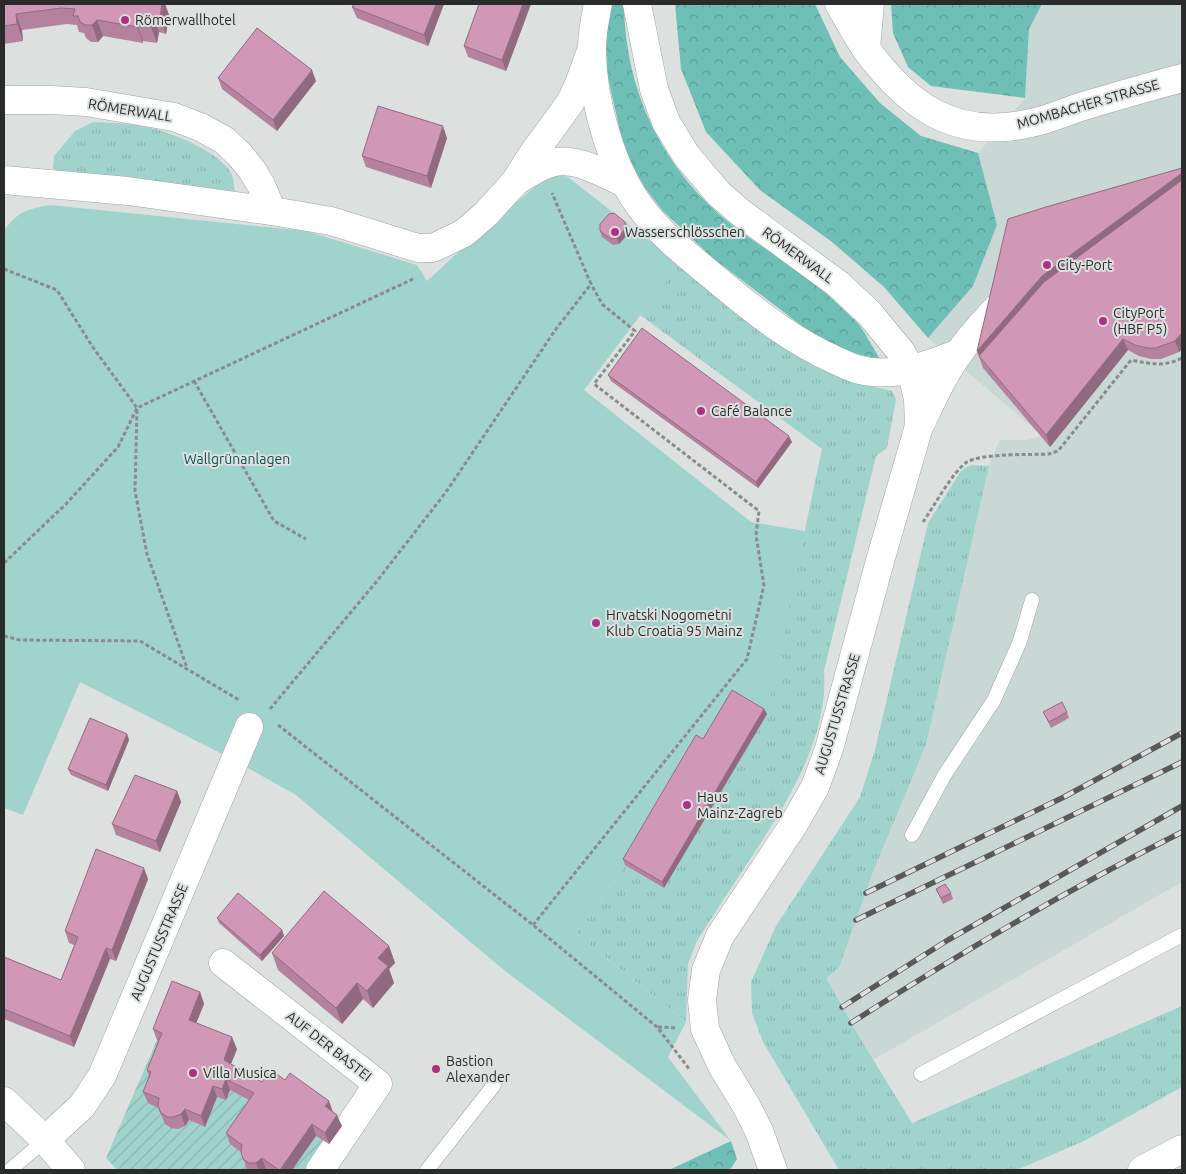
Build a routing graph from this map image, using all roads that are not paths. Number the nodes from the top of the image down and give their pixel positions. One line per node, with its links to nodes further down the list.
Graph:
1 (598, 4): 5 (main road)
2 (637, 4): 15 (main road, RÖMERWALL)
3 (838, 4): 6 (main road, MOMBACHER STRASSE)
4 (870, 4): 6 (main road)
5 (592, 48): 9 (main road); 10 (main road)
6 (866, 48): 7 (main road, MOMBACHER STRASSE)
7 (1182, 78)
8 (4, 100): 12 (main road, RÖMERWALL)
9 (515, 182): 10 (main road); 12 (main road)
10 (624, 182): 15 (main road)
11 (5, 183): 12 (main road)
12 (272, 210)
13 (1028, 276): 14 (main road)
14 (952, 363): 15 (main road); 16 (main road)
15 (911, 370): 16 (main road, AUGUSTUSSTRASSE)
16 (919, 426): 31 (main road, AUGUSTUSSTRASSE)
17 (1032, 600): 19 (lane)
18 (262, 721): 25 (main road, AUGUSTUSSTRASSE)
19 (912, 835)
20 (1182, 935): 22 (lane)
21 (224, 963): 29 (main road, AUF DER BASTEI)
22 (921, 1074)
23 (494, 1085): 30 (lane)
24 (4, 1101): 25 (main road)
25 (45, 1140): 27 (lane); 28 (main road)
26 (1182, 1149): 32 (main road)
27 (10, 1170)
28 (71, 1170)
29 (320, 1170)
30 (427, 1170)
31 (773, 1170)
32 (1142, 1170)

